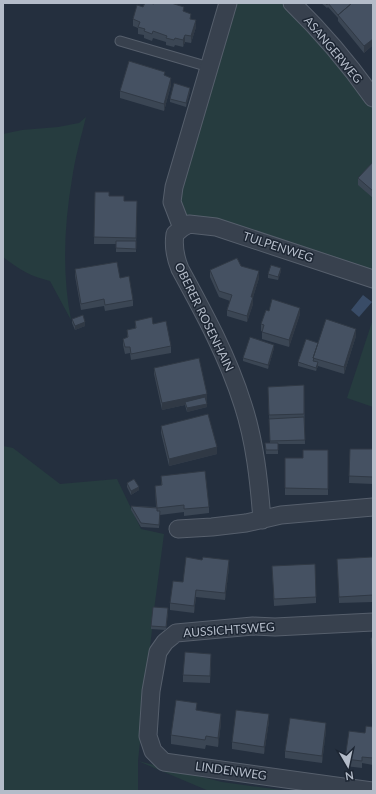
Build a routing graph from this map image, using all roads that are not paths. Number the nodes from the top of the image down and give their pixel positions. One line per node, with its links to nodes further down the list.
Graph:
1 (228, 3): 4 (street)
2 (292, 3): 5 (street, ASANGERWEG)
3 (120, 41): 4 (lane)
4 (209, 66): 6 (street)
5 (373, 98)
6 (182, 228): 7 (street, TULPENWEG); 9 (street, OBERER ROSENHAIN)
7 (373, 279)
8 (373, 507): 9 (street)
9 (262, 520): 10 (street)
10 (178, 529)
11 (373, 622): 12 (street, AUSSICHTSWEG)
12 (151, 691): 13 (street, LINDENWEG)
13 (372, 791)

